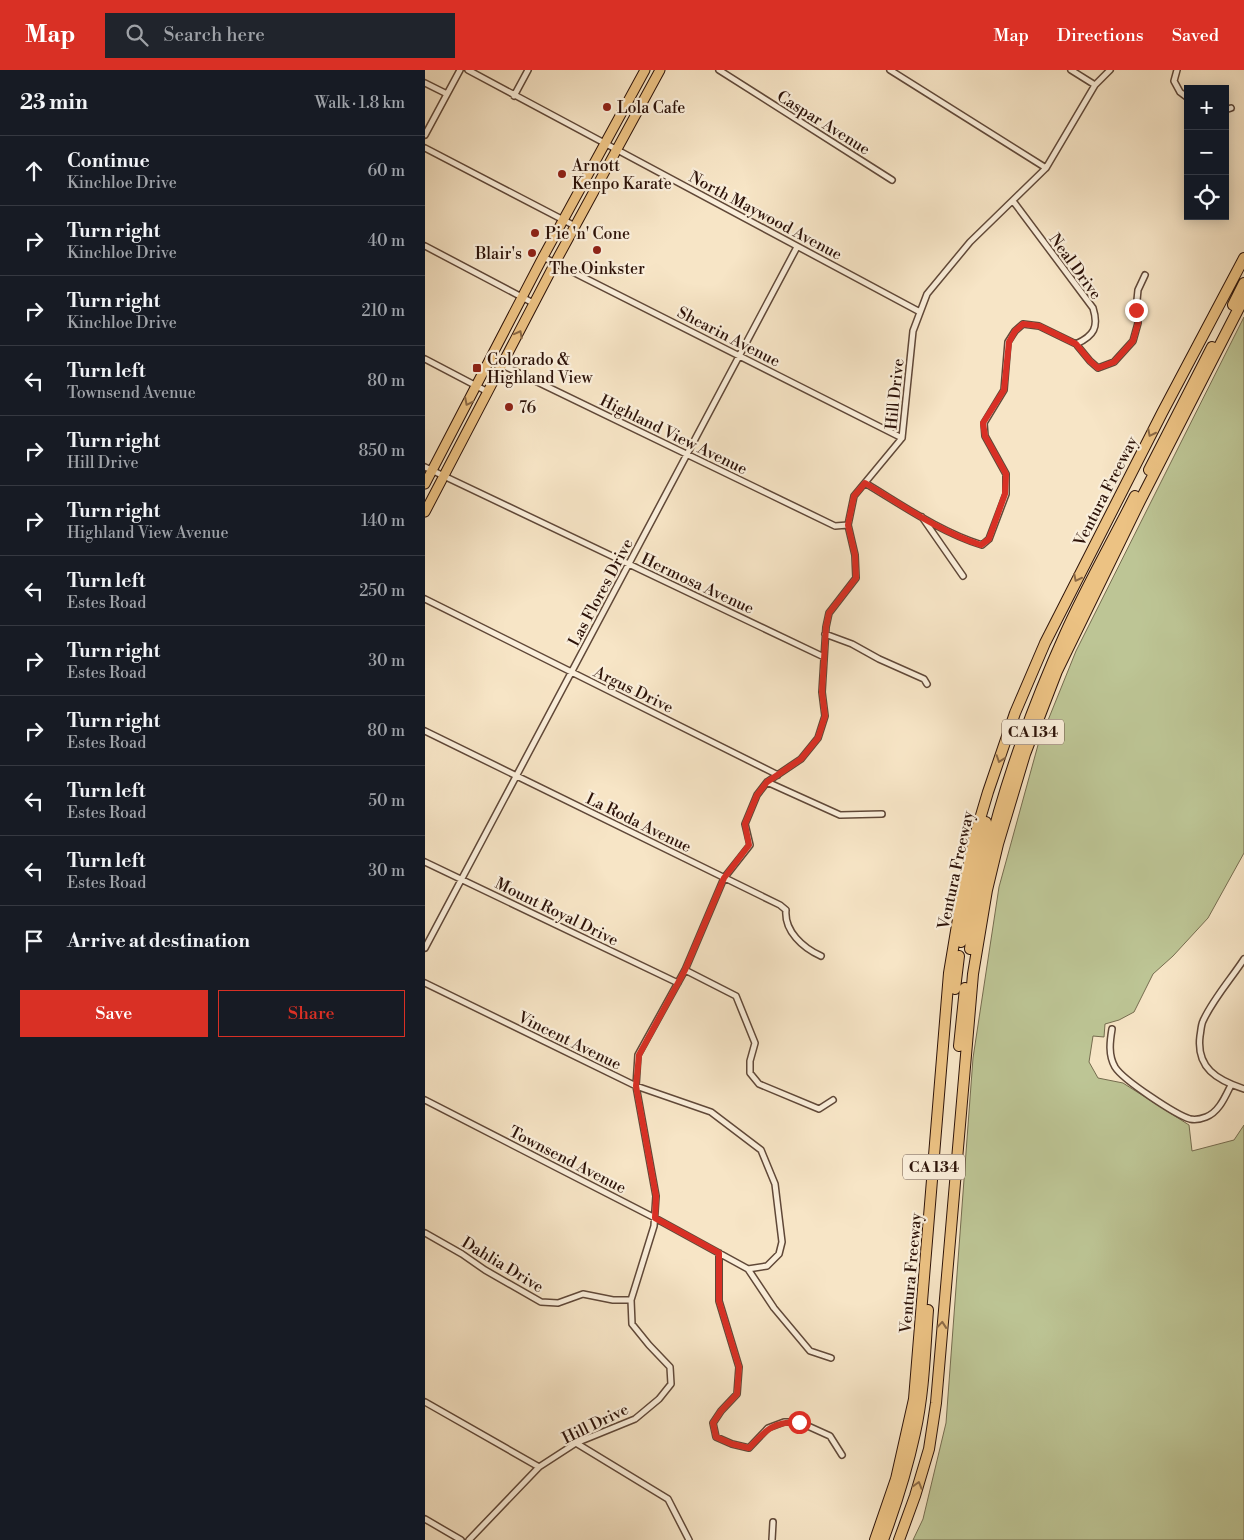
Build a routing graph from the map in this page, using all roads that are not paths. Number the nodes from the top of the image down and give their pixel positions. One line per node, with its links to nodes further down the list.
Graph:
1 (460, 70): 13 (street)
2 (468, 70): 15 (street, North Maywood Avenue)
3 (528, 70): 15 (street)
4 (645, 70): 17 (main road)
5 (660, 70): 19 (main road)
6 (719, 70): 21 (street, Caspar Avenue)
7 (891, 70): 20 (street)
8 (1071, 70): 12 (street)
9 (1110, 70): 12 (street, Hill Drive)
10 (1177, 70): 14 (street)
11 (425, 83): 13 (street)
12 (1095, 85): 20 (street, Hill Drive)
13 (447, 94): 16 (street)
14 (1184, 95)
15 (514, 96): 17 (street, North Maywood Avenue)
16 (425, 135)
17 (605, 143): 19 (street, North Maywood Avenue); 23 (main road)
18 (425, 148): 23 (street)
19 (617, 149): 24 (main road); 26 (street, North Maywood Avenue)
20 (1046, 168): 22 (street, Hill Drive)
21 (892, 180)
22 (1013, 201): 36 (street, Hill Drive); 37 (street, Neal Drive)
23 (563, 220): 24 (street); 27 (main road)
24 (575, 226): 29 (main road)
25 (425, 246): 33 (street)
26 (797, 247): 36 (street, North Maywood Avenue); 38 (street, Las Flores Drive)
27 (543, 257): 29 (street, Shearin Avenue); 33 (main road)
28 (1244, 258): 43 (highway, Ventura Freeway / CA 134)
29 (555, 264): 35 (main road); 38 (street, Shearin Avenue)
30 (1244, 271): 43 (highway)
31 (1145, 275): 37 (street)
32 (1244, 284): 82 (highway)
33 (523, 298): 35 (street); 40 (main road)
34 (1244, 298): 82 (highway, CA 134)
35 (535, 304): 41 (main road, one-way to 35)
36 (920, 312): 45 (street, Hill Drive)
37 (1076, 344): 52 (street)
38 (740, 355): 45 (street, Shearin Avenue); 46 (street, Las Flores Drive)
39 (425, 359): 42 (street)
40 (491, 359): 41 (street, Highland View Avenue); 42 (main road)
41 (502, 365): 44 (main road); 46 (street, Highland View Avenue)
42 (476, 386): 44 (street); 47 (main road, one-way to 47)
43 (1174, 390): 65 (highway, Ventura Freeway / CA 134, one-way to 65)
44 (488, 392): 48 (main road)
45 (902, 438): 49 (street, Hill Drive)
46 (687, 455): 53 (street, Highland View Avenue); 54 (street, Las Flores Drive)
47 (429, 469): 48 (street, Hermosa Avenue); 50 (main road)
48 (444, 476): 51 (main road); 54 (street, Hermosa Avenue)
49 (865, 483): 52 (street); 53 (street, Hill Drive)
50 (425, 484)
51 (425, 512)
52 (921, 517): 55 (street)
53 (848, 525): 57 (street, Hill Drive)
54 (630, 564): 58 (street, Hermosa Avenue); 59 (street, Las Flores Drive)
55 (963, 576)
56 (425, 599): 59 (street, Argus Drive)
57 (825, 634): 58 (street, Hill Drive); 60 (street)
58 (824, 656): 63 (street, Hill Drive)
59 (572, 672): 62 (street, Las Flores Drive); 63 (street, Argus Drive)
60 (927, 684)
61 (425, 731): 62 (street, La Roda Avenue)
62 (516, 775): 68 (street, La Roda Avenue); 69 (street, Las Flores Drive)
63 (778, 775): 64 (street, Hill Drive)
64 (767, 782): 66 (street); 68 (street, Hill Drive)
65 (988, 792): 100 (highway, Ventura Freeway / CA 134); 101 (highway)
66 (882, 814)
67 (425, 862): 69 (street, Mount Royal Drive)
68 (724, 878): 71 (street, La Roda Avenue); 73 (street, Hill Drive)
69 (461, 880): 70 (street, Las Flores Drive); 75 (street, Mount Royal Drive)
70 (425, 948)
71 (821, 956)
72 (1244, 959): 77 (street)
73 (685, 970): 75 (street, Hill Drive); 81 (street)
74 (425, 983): 78 (street, Vincent Avenue)
75 (678, 983): 78 (street, Hill Drive)
76 (1112, 1029): 77 (street)
77 (1231, 1084): 79 (street)
78 (636, 1086): 83 (street, Hill Drive); 86 (street, Vincent Avenue)
79 (1244, 1089)
80 (425, 1100): 83 (street, Townsend Avenue)
81 (833, 1100)
82 (951, 1206): 95 (highway, CA 134, one-way to 82)
83 (655, 1218): 85 (street, Townsend Avenue); 87 (street, Hill Drive)
84 (425, 1233): 87 (street, Dahlia Drive)
85 (719, 1253): 86 (street, Townsend Avenue); 91 (street)
86 (748, 1268): 88 (street, Townsend Avenue)
87 (631, 1300): 90 (street, Hill Drive)
88 (831, 1358)
89 (425, 1402): 92 (street)
90 (576, 1443): 92 (street, Hill Drive); 98 (street)
91 (842, 1456)
92 (539, 1467): 97 (street, Hill Drive)
93 (425, 1519): 96 (street)
94 (773, 1522): 99 (street)
95 (900, 1536): 102 (highway)
96 (461, 1540)
97 (469, 1540)
98 (689, 1540)
99 (772, 1540)
100 (875, 1540)
101 (883, 1540)
102 (894, 1540)

